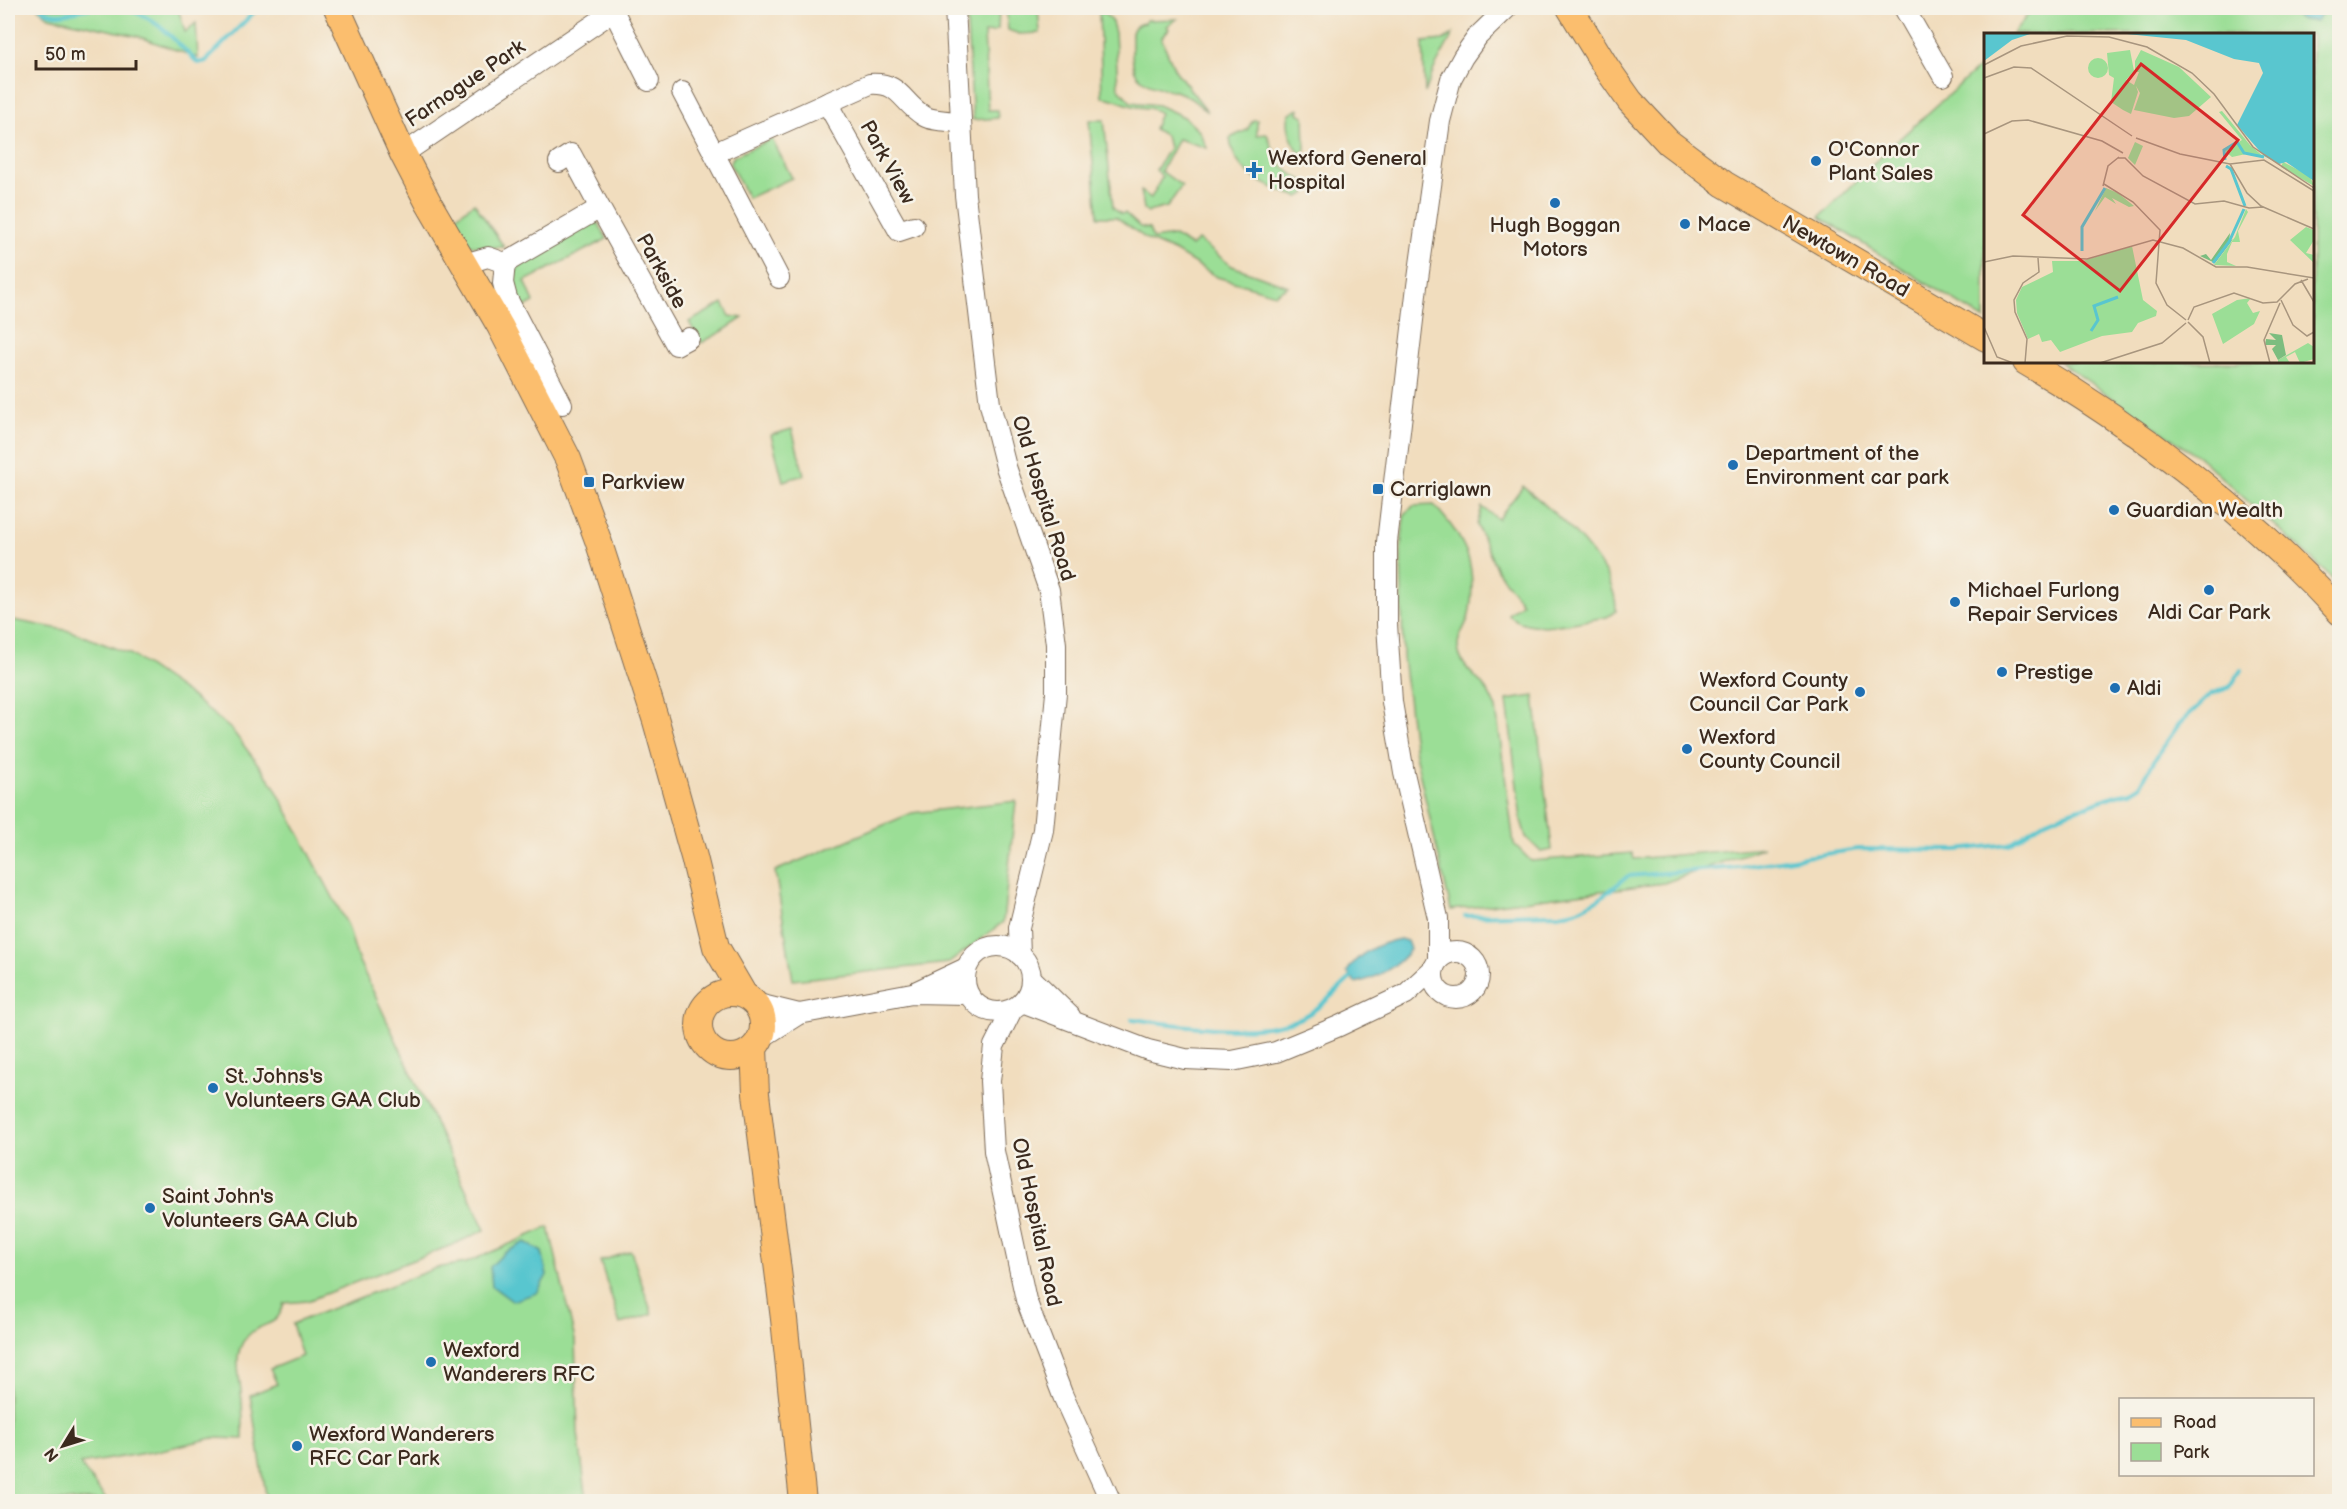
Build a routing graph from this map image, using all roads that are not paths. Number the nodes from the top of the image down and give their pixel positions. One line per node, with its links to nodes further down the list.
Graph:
1 (337, 8): 13 (main road)
2 (955, 8): 11 (street, Old Hospital Road)
3 (1507, 8): 25 (street)
4 (1570, 8): 20 (main road, Newtown Road)
5 (1904, 8): 7 (street)
6 (613, 9): 8 (street, Farnogue Park); 13 (street, Farnogue Park)
7 (1942, 76)
8 (649, 81)
9 (682, 92): 12 (street)
10 (828, 103): 11 (street); 12 (street); 16 (street, Park View)
11 (960, 122): 26 (street, Old Hospital Road)
12 (715, 153): 19 (street)
13 (403, 154): 18 (main road)
14 (560, 162): 15 (street, Parkside)
15 (600, 208): 17 (street); 21 (street, Parkside)
16 (914, 226)
17 (505, 263): 18 (street); 23 (street)
18 (464, 264): 28 (main road)
19 (779, 278)
20 (1984, 337)
21 (689, 338)
22 (2028, 363): 24 (main road)
23 (561, 404)
24 (2340, 612)
25 (1438, 918): 29 (street); 31 (street)
26 (1019, 928): 27 (street); 30 (street, Old Hospital Road)
27 (996, 946): 30 (street); 32 (street)
28 (716, 947): 38 (main road); 39 (main road)
29 (1463, 952): 31 (street); 35 (street)
30 (1020, 955): 33 (street)
31 (1436, 964): 35 (street); 37 (street)
32 (966, 968): 34 (street); 36 (street)
33 (1031, 978): 40 (street); 43 (street)
34 (912, 993): 36 (street); 42 (street)
35 (1441, 993): 37 (street)
36 (967, 994): 41 (street)
37 (1407, 994): 43 (street)
38 (749, 999): 39 (main road); 42 (street); 45 (main road)
39 (709, 1002): 45 (main road)
40 (1017, 1006): 41 (street); 43 (street); 44 (street, Old Hospital Road)
41 (986, 1011): 44 (street, Old Hospital Road)
42 (799, 1014): 45 (street)
43 (1074, 1020)
44 (994, 1046): 47 (street, Old Hospital Road)
45 (748, 1048): 46 (main road)
46 (803, 1502)
47 (1111, 1502)

